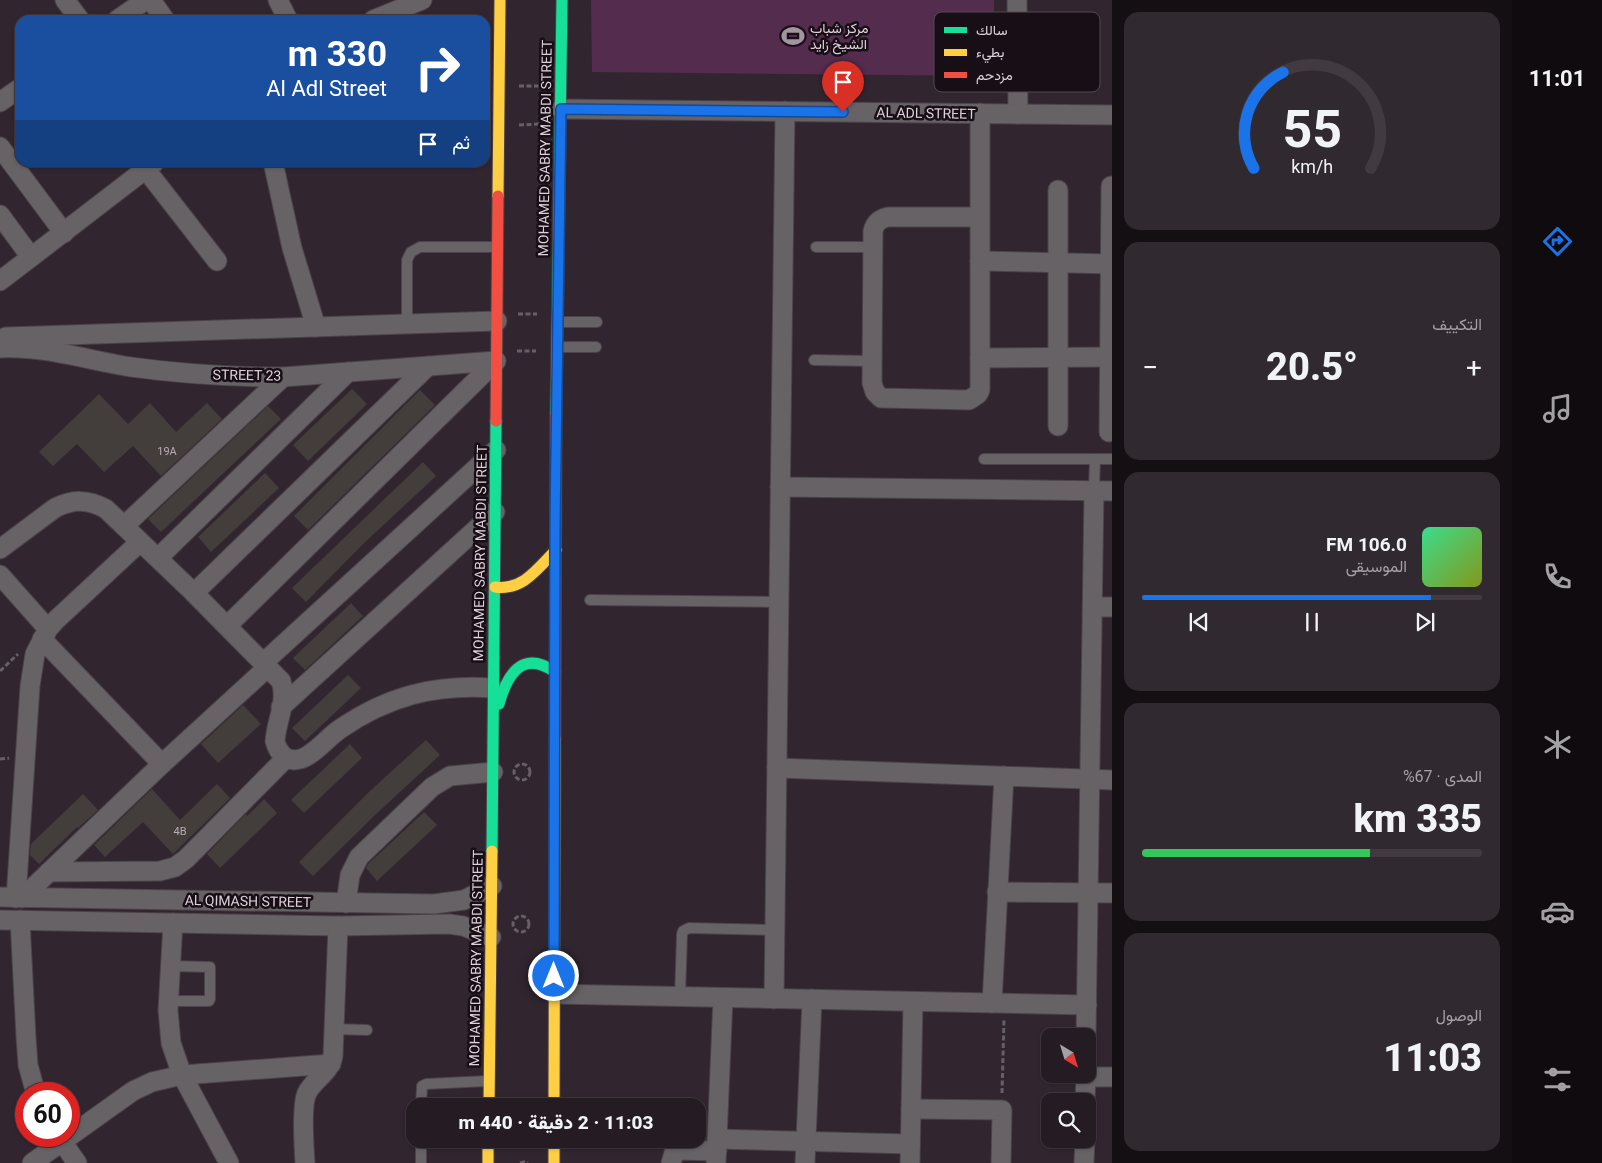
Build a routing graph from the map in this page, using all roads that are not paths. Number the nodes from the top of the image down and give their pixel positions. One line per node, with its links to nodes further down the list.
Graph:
1 (65, 0): 8 (street)
2 (146, 0): 9 (street)
3 (151, 0): 10 (street)
4 (278, 0): 11 (street)
5 (422, 0): 12 (street)
6 (500, 0): 30 (main road, MOHAMED SABRY MABDI STREET)
7 (562, 0): 20 (main road, MOHAMED SABRY MABDI STREET)
8 (76, 15)
9 (124, 15)
10 (162, 15)
11 (286, 15)
12 (385, 15)
13 (15, 92): 15 (street)
14 (1018, 92): 18 (street)
15 (0, 102)
16 (784, 112): 17 (street, AL ADL STREET); 20 (street, AL ADL STREET); 63 (street)
17 (980, 113): 18 (street, AL ADL STREET); 28 (street)
18 (1018, 114): 19 (street, AL ADL STREET)
19 (1112, 115)
20 (561, 116): 40 (main road, MOHAMED SABRY MABDI STREET)
21 (0, 148): 29 (street)
22 (145, 167): 29 (street)
23 (148, 167): 34 (street)
24 (274, 167): 43 (street)
25 (1111, 186): 37 (street)
26 (1058, 190): 36 (street)
27 (0, 215): 33 (street)
28 (980, 216): 32 (street); 35 (street)
29 (64, 233): 33 (street)
30 (498, 247): 39 (main road, MOHAMED SABRY MABDI STREET); 42 (lane)
31 (816, 247): 32 (lane)
32 (873, 247): 53 (street)
33 (31, 258): 38 (street)
34 (217, 261)
35 (980, 261): 36 (street); 51 (street)
36 (1058, 263): 37 (street); 49 (street)
37 (1111, 264): 50 (street)
38 (0, 282)
39 (498, 317): 42 (street); 48 (main road, MOHAMED SABRY MABDI STREET)
40 (558, 318): 41 (lane); 47 (main road, MOHAMED SABRY MABDI STREET)
41 (597, 322)
42 (407, 324): 43 (street)
43 (316, 327): 44 (street)
44 (0, 338)
45 (596, 347): 47 (lane)
46 (0, 348): 56 (street, STREET 23)
47 (558, 349): 69 (main road, MOHAMED SABRY MABDI STREET)
48 (496, 356): 54 (street, STREET 23); 59 (main road, MOHAMED SABRY MABDI STREET); 78 (street)
49 (1058, 357): 50 (street); 51 (street); 57 (street)
50 (1111, 357): 58 (street)
51 (980, 358): 53 (street)
52 (814, 360): 53 (lane)
53 (872, 360)
54 (428, 366): 55 (street, STREET 23); 73 (street)
55 (348, 372): 56 (street, STREET 23); 70 (street)
56 (283, 377): 66 (street)
57 (1058, 426)
58 (1109, 432)
59 (496, 450): 65 (main road, MOHAMED SABRY MABDI STREET); 80 (street)
60 (984, 459): 61 (lane)
61 (1095, 459): 62 (lane); 64 (lane)
62 (1112, 459)
63 (780, 487): 64 (street); 75 (street)
64 (1103, 491): 76 (street)
65 (496, 512): 72 (main road, MOHAMED SABRY MABDI STREET); 83 (street)
66 (124, 526): 67 (street); 68 (street)
67 (140, 542): 70 (street); 79 (street)
68 (2, 543)
69 (556, 550): 72 (main road); 81 (main road, MOHAMED SABRY MABDI STREET)
70 (158, 558): 73 (street)
71 (0, 575): 79 (street)
72 (495, 586): 82 (main road, MOHAMED SABRY MABDI STREET)
73 (194, 593): 78 (street)
74 (590, 600): 75 (lane)
75 (779, 602): 87 (street)
76 (1093, 607): 77 (street); 90 (street)
77 (1112, 607)
78 (227, 626): 80 (street)
79 (45, 634): 86 (street); 97 (street)
80 (265, 665): 83 (street); 86 (street)
81 (555, 672): 84 (main road); 106 (main road, MOHAMED SABRY MABDI STREET)
82 (493, 688): 84 (main road, MOHAMED SABRY MABDI STREET); 85 (street)
83 (281, 707): 85 (street)
84 (493, 723): 88 (main road, MOHAMED SABRY MABDI STREET)
85 (286, 758): 92 (street)
86 (162, 764): 92 (street)
87 (777, 768): 89 (street); 103 (street)
88 (493, 772): 93 (main road, MOHAMED SABRY MABDI STREET); 98 (street)
89 (1004, 776): 90 (street); 94 (street)
90 (1090, 779): 91 (street); 95 (street)
91 (1112, 780)
92 (49, 872): 97 (street)
93 (492, 886): 98 (street, AL QIMASH STREET); 104 (main road, MOHAMED SABRY MABDI STREET)
94 (998, 892): 95 (street); 113 (street)
95 (1088, 893): 96 (street); 114 (street)
96 (1112, 893)
97 (13, 898): 98 (street, AL QIMASH STREET)
98 (346, 903)
99 (0, 920): 100 (street, AL QIMASH STREET)
100 (20, 920): 101 (street, AL QIMASH STREET); 123 (street)
101 (173, 923): 102 (street, AL QIMASH STREET); 105 (street)
102 (338, 926): 104 (street, AL QIMASH STREET); 116 (street)
103 (775, 930): 107 (lane); 109 (street)
104 (492, 937): 122 (main road, MOHAMED SABRY MABDI STREET)
105 (170, 966): 111 (street); 111 (lane)
106 (554, 994): 107 (street); 126 (main road, MOHAMED SABRY MABDI STREET)
107 (680, 997): 108 (street)
108 (723, 998): 109 (street); 137 (street)
109 (774, 999): 110 (street)
110 (812, 999): 112 (street); 129 (street)
111 (168, 1001): 119 (street)
112 (914, 1002): 113 (street); 127 (street)
113 (998, 1003): 114 (street)
114 (1087, 1005): 115 (street)
115 (1086, 1028)
116 (334, 1029): 117 (lane); 118 (street)
117 (367, 1030)
118 (331, 1064): 119 (street); 141 (street)
119 (182, 1075): 128 (street); 140 (street)
120 (1096, 1076): 121 (street)
121 (1112, 1077)
122 (490, 1081): 124 (lane); 125 (main road, MOHAMED SABRY MABDI STREET)
123 (33, 1082)
124 (421, 1098)
125 (489, 1098)
126 (554, 1098)
127 (911, 1110): 130 (street); 148 (street)
128 (80, 1126)
129 (806, 1141): 130 (street); 137 (street); 146 (street)
130 (910, 1144): 147 (street)
131 (51, 1147): 138 (street)
132 (66, 1147): 139 (street)
133 (421, 1148): 142 (lane)
134 (488, 1148): 143 (main road)
135 (554, 1148): 144 (main road)
136 (1085, 1148): 149 (street)
137 (716, 1151): 145 (street)
138 (32, 1163)
139 (78, 1163)
140 (229, 1163)
141 (305, 1163)
142 (421, 1163)
143 (488, 1163)
144 (554, 1163)
145 (671, 1163)
146 (805, 1163)
147 (910, 1163)
148 (1001, 1163)
149 (1084, 1163)

